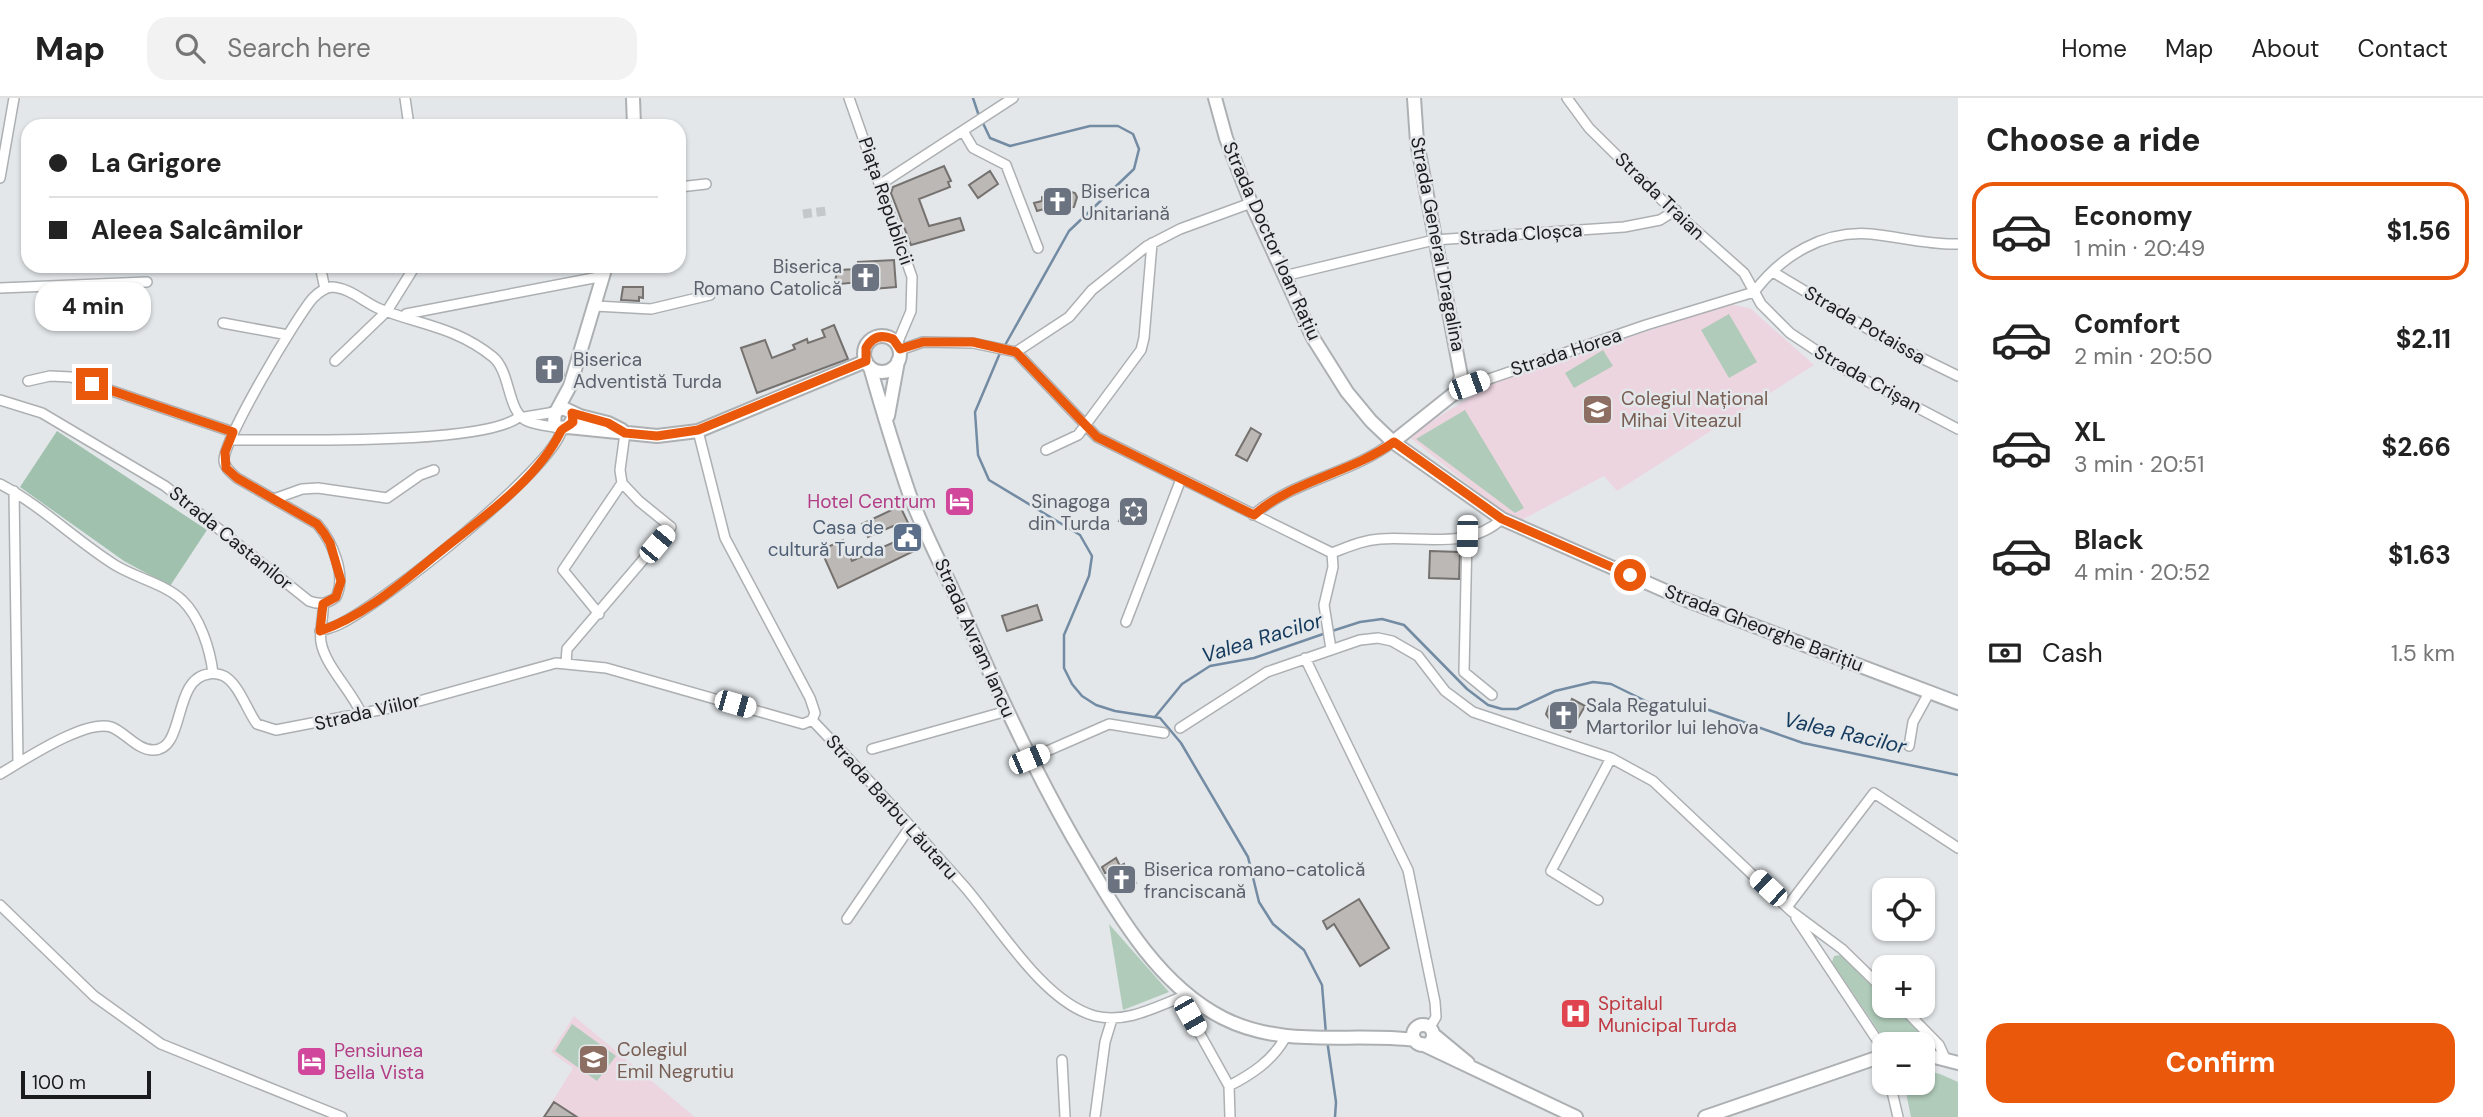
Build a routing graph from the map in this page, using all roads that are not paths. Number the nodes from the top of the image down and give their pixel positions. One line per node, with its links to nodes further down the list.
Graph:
1 (14, 98): 12 (street)
2 (405, 98): 9 (street)
3 (634, 98): 10 (main road)
4 (849, 98): 14 (street, Piața Republicii)
5 (1012, 98): 11 (street)
6 (1215, 98): 16 (main road, Strada Doctor Ioan Rațiu)
7 (1414, 98): 18 (main road, Strada General Dragalina)
8 (1567, 98): 17 (street, Strada Traian)
9 (408, 119)
10 (634, 119)
11 (965, 130): 14 (street); 21 (street)
12 (0, 178)
13 (706, 184): 15 (street)
14 (881, 184): 41 (street, Piața Republicii)
15 (686, 186)
16 (1251, 202): 19 (street); 29 (main road, Strada Doctor Ioan Rațiu)
17 (1675, 210): 18 (street, Strada Cloșca); 33 (street, Strada Traian)
18 (1434, 240): 29 (street, Strada Cloșca); 46 (main road, Strada General Dragalina)
19 (1152, 243): 22 (street); 23 (street)
20 (1958, 244): 24 (street)
21 (1038, 248)
22 (1131, 258): 23 (street); 40 (street)
23 (1150, 267): 52 (street)
24 (1773, 272): 33 (street); 44 (street, Strada Potaissa)
25 (322, 273): 32 (street)
26 (411, 273): 36 (street)
27 (596, 273): 37 (street)
28 (604, 273): 35 (main road)
29 (1284, 276): 58 (main road, Strada Doctor Ioan Rațiu)
30 (147, 282): 31 (street)
31 (0, 288)
32 (325, 289): 36 (street); 39 (street)
33 (1754, 292): 46 (street, Strada Horea); 54 (street, Strada Crișan)
34 (710, 295): 35 (street)
35 (595, 306): 48 (main road)
36 (387, 311): 37 (street); 42 (street)
37 (401, 315): 50 (street)
38 (223, 323): 39 (street)
39 (288, 335): 57 (street)
40 (1014, 351): 41 (street); 52 (street)
41 (899, 352): 43 (main road); 43 (main road); 51 (main road, Strada Avram Iancu)
42 (335, 361)
43 (868, 364): 51 (main road, Strada Avram Iancu); 55 (main road)
44 (1958, 376)
45 (28, 381): 57 (street)
46 (1457, 390): 58 (main road, Strada Horea)
47 (0, 400): 70 (street, Strada Castanilor)
48 (556, 411): 49 (main road); 50 (street); 53 (main road)
49 (572, 413): 53 (main road); 56 (main road)
50 (520, 416): 53 (street); 57 (street)
51 (888, 423): 81 (main road, Strada Avram Iancu)
52 (1085, 426): 59 (street); 61 (street)
53 (563, 428): 56 (main road); 73 (street)
54 (1958, 429)
55 (698, 430): 56 (main road); 83 (street, Strada Barbu Lăutaru)
56 (625, 433): 62 (street)
57 (232, 436): 65 (street)
58 (1394, 442): 66 (street); 67 (main road, Strada Gheorghe Barițiu)
59 (1046, 450)
60 (434, 470): 65 (street)
61 (1181, 479): 66 (street); 72 (street)
62 (622, 483): 71 (street); 71 (street)
63 (0, 484): 64 (street)
64 (14, 491): 77 (street); 90 (street)
65 (274, 499): 70 (street)
66 (1254, 515): 69 (street)
67 (1502, 519): 68 (street); 78 (main road, Strada Gheorghe Barițiu)
68 (1467, 536): 69 (street); 79 (street)
69 (1332, 553): 74 (street)
70 (323, 604): 73 (street)
71 (599, 614): 76 (street)
72 (1126, 622)
73 (320, 631): 82 (street)
74 (1331, 649): 75 (street); 88 (street)
75 (1305, 658): 84 (street); 104 (street)
76 (566, 663): 82 (street, Strada Viilor); 83 (street, Strada Viilor)
77 (213, 673): 82 (street, Strada Viilor); 90 (street)
78 (1930, 691): 80 (main road, Strada Gheorghe Barițiu); 86 (street)
79 (1492, 695)
80 (1958, 703)
81 (1007, 711): 87 (street); 89 (main road, Strada Avram Iancu)
82 (362, 715)
83 (812, 720): 92 (street, Strada Barbu Lăutaru)
84 (1180, 728)
85 (1164, 733): 89 (street)
86 (1909, 746)
87 (872, 750)
88 (1611, 758): 94 (street); 96 (street)
89 (1029, 759): 101 (main road, Strada Avram Iancu)
90 (18, 764): 91 (street)
91 (0, 774)
92 (910, 827): 97 (street); 103 (street, Strada Barbu Lăutaru)
93 (1958, 848): 96 (street)
94 (1598, 900)
95 (0, 905): 115 (street)
96 (1789, 909): 98 (street); 99 (street)
97 (848, 919)
98 (1842, 948): 99 (street); 100 (street)
99 (1827, 963): 105 (street)
100 (1872, 977)
101 (1185, 996): 103 (street); 107 (main road, Strada Avram Iancu); 113 (street)
102 (1912, 1018): 111 (street)
103 (1112, 1019): 117 (street)
104 (1432, 1030): 106 (main road, Strada Avram Iancu); 112 (main road)
105 (1872, 1033)
106 (1418, 1037): 107 (main road, Strada Avram Iancu); 112 (main road)
107 (1285, 1038): 113 (street)
108 (1935, 1057): 111 (main road)
109 (1872, 1058): 120 (main road)
110 (1062, 1060): 116 (street)
111 (1953, 1061)
112 (1470, 1066): 119 (main road)
113 (1229, 1086): 118 (street)
114 (1893, 1095): 121 (street)
115 (342, 1117)
116 (1065, 1117)
117 (1095, 1117)
118 (1230, 1117)
119 (1576, 1117)
120 (1705, 1117)
121 (1898, 1117)

